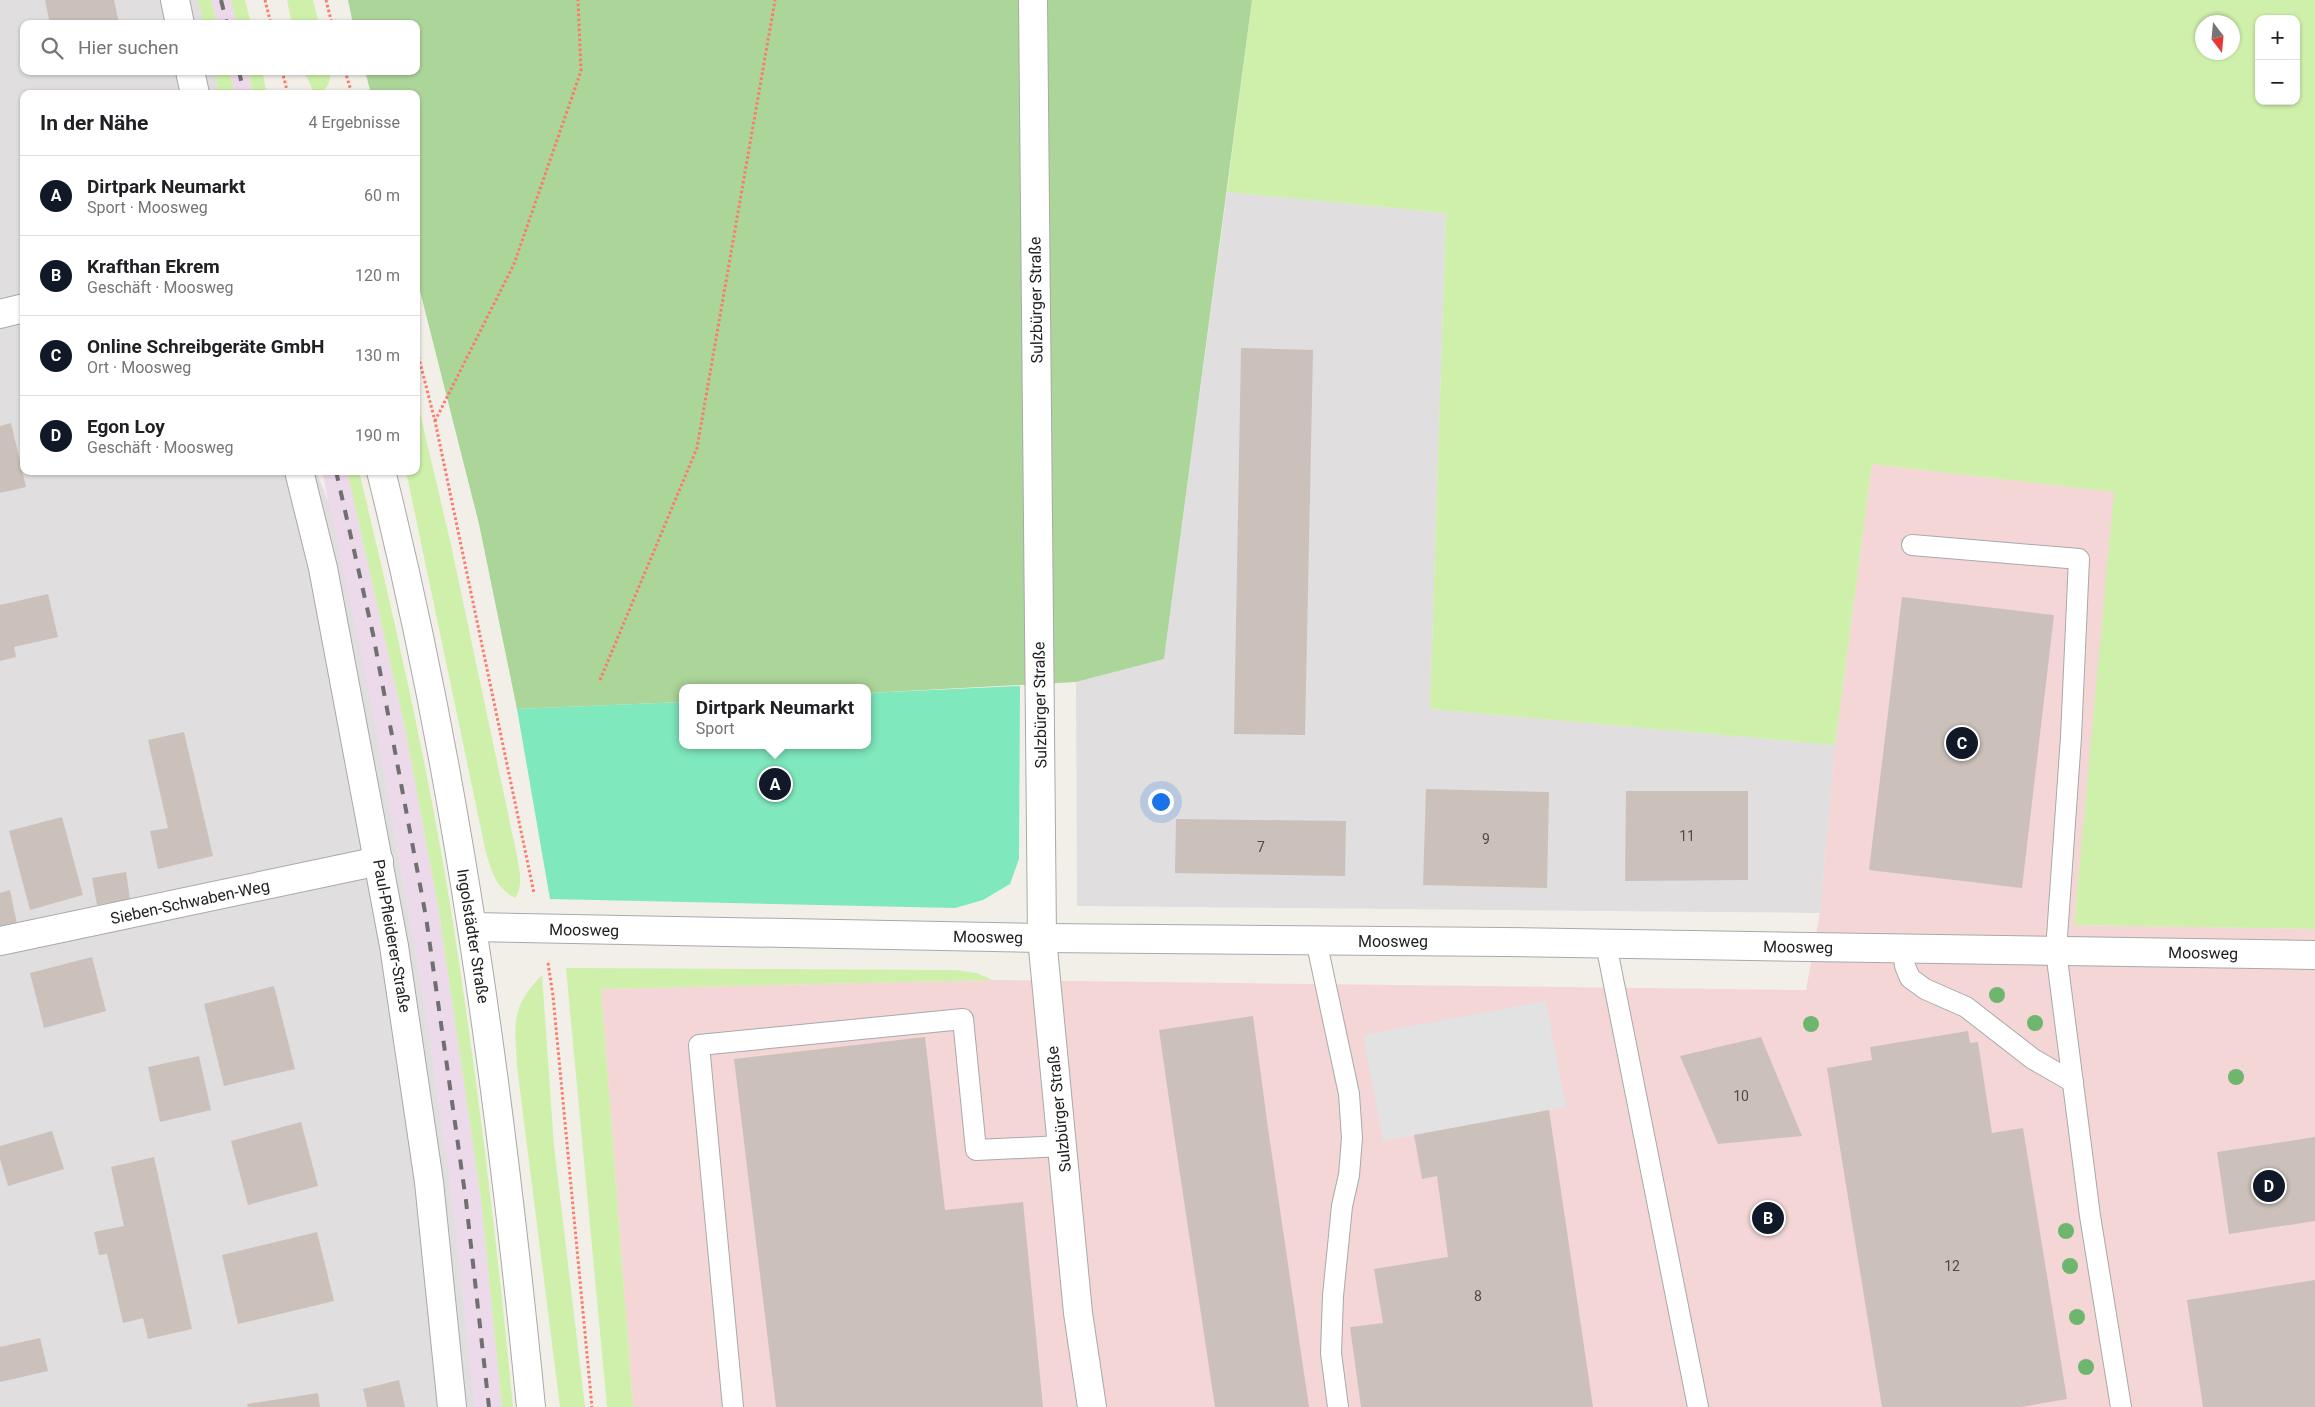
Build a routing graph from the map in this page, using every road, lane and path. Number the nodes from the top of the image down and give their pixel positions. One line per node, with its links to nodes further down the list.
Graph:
1 (174, 0): 7 (street)
2 (265, 0): 8 (path)
3 (326, 0): 9 (path)
4 (578, 0): 19 (path)
5 (775, 0): 23 (path)
6 (1032, 0): 27 (street, Sulzbürger Straße)
7 (179, 20)
8 (270, 20)
9 (331, 20)
10 (191, 75): 13 (street)
11 (283, 75): 14 (path)
12 (346, 75): 15 (path)
13 (194, 90)
14 (287, 90)
15 (351, 90)
16 (20, 309): 17 (street)
17 (0, 314)
18 (420, 363): 19 (path)
19 (435, 421): 26 (path)
20 (300, 475): 24 (street, Paul-Pfleiderer-Straße)
21 (382, 475): 25 (street, Ingolstädter Straße)
22 (1912, 545): 32 (lane)
23 (600, 680)
24 (379, 861): 29 (street, Sieben-Schwaben-Weg); 36 (street, Paul-Pfleiderer-Straße)
25 (472, 927): 26 (street, Moosweg); 37 (street, Ingolstädter Straße)
26 (542, 929): 27 (street, Moosweg); 38 (path)
27 (1042, 938): 28 (street, Moosweg); 35 (street, Sulzbürger Straße)
28 (1316, 940): 30 (street, Moosweg); 41 (lane)
29 (0, 941)
30 (1606, 944): 31 (street, Moosweg); 42 (lane)
31 (1903, 948): 32 (street, Moosweg); 34 (lane)
32 (2056, 951): 33 (street, Moosweg); 34 (lane)
33 (2315, 955)
34 (2073, 1082): 43 (lane)
35 (1062, 1146): 39 (lane); 40 (street, Sulzbürger Straße)
36 (452, 1407)
37 (531, 1407)
38 (592, 1407)
39 (733, 1407)
40 (1092, 1407)
41 (1338, 1407)
42 (1698, 1407)
43 (2121, 1407)

